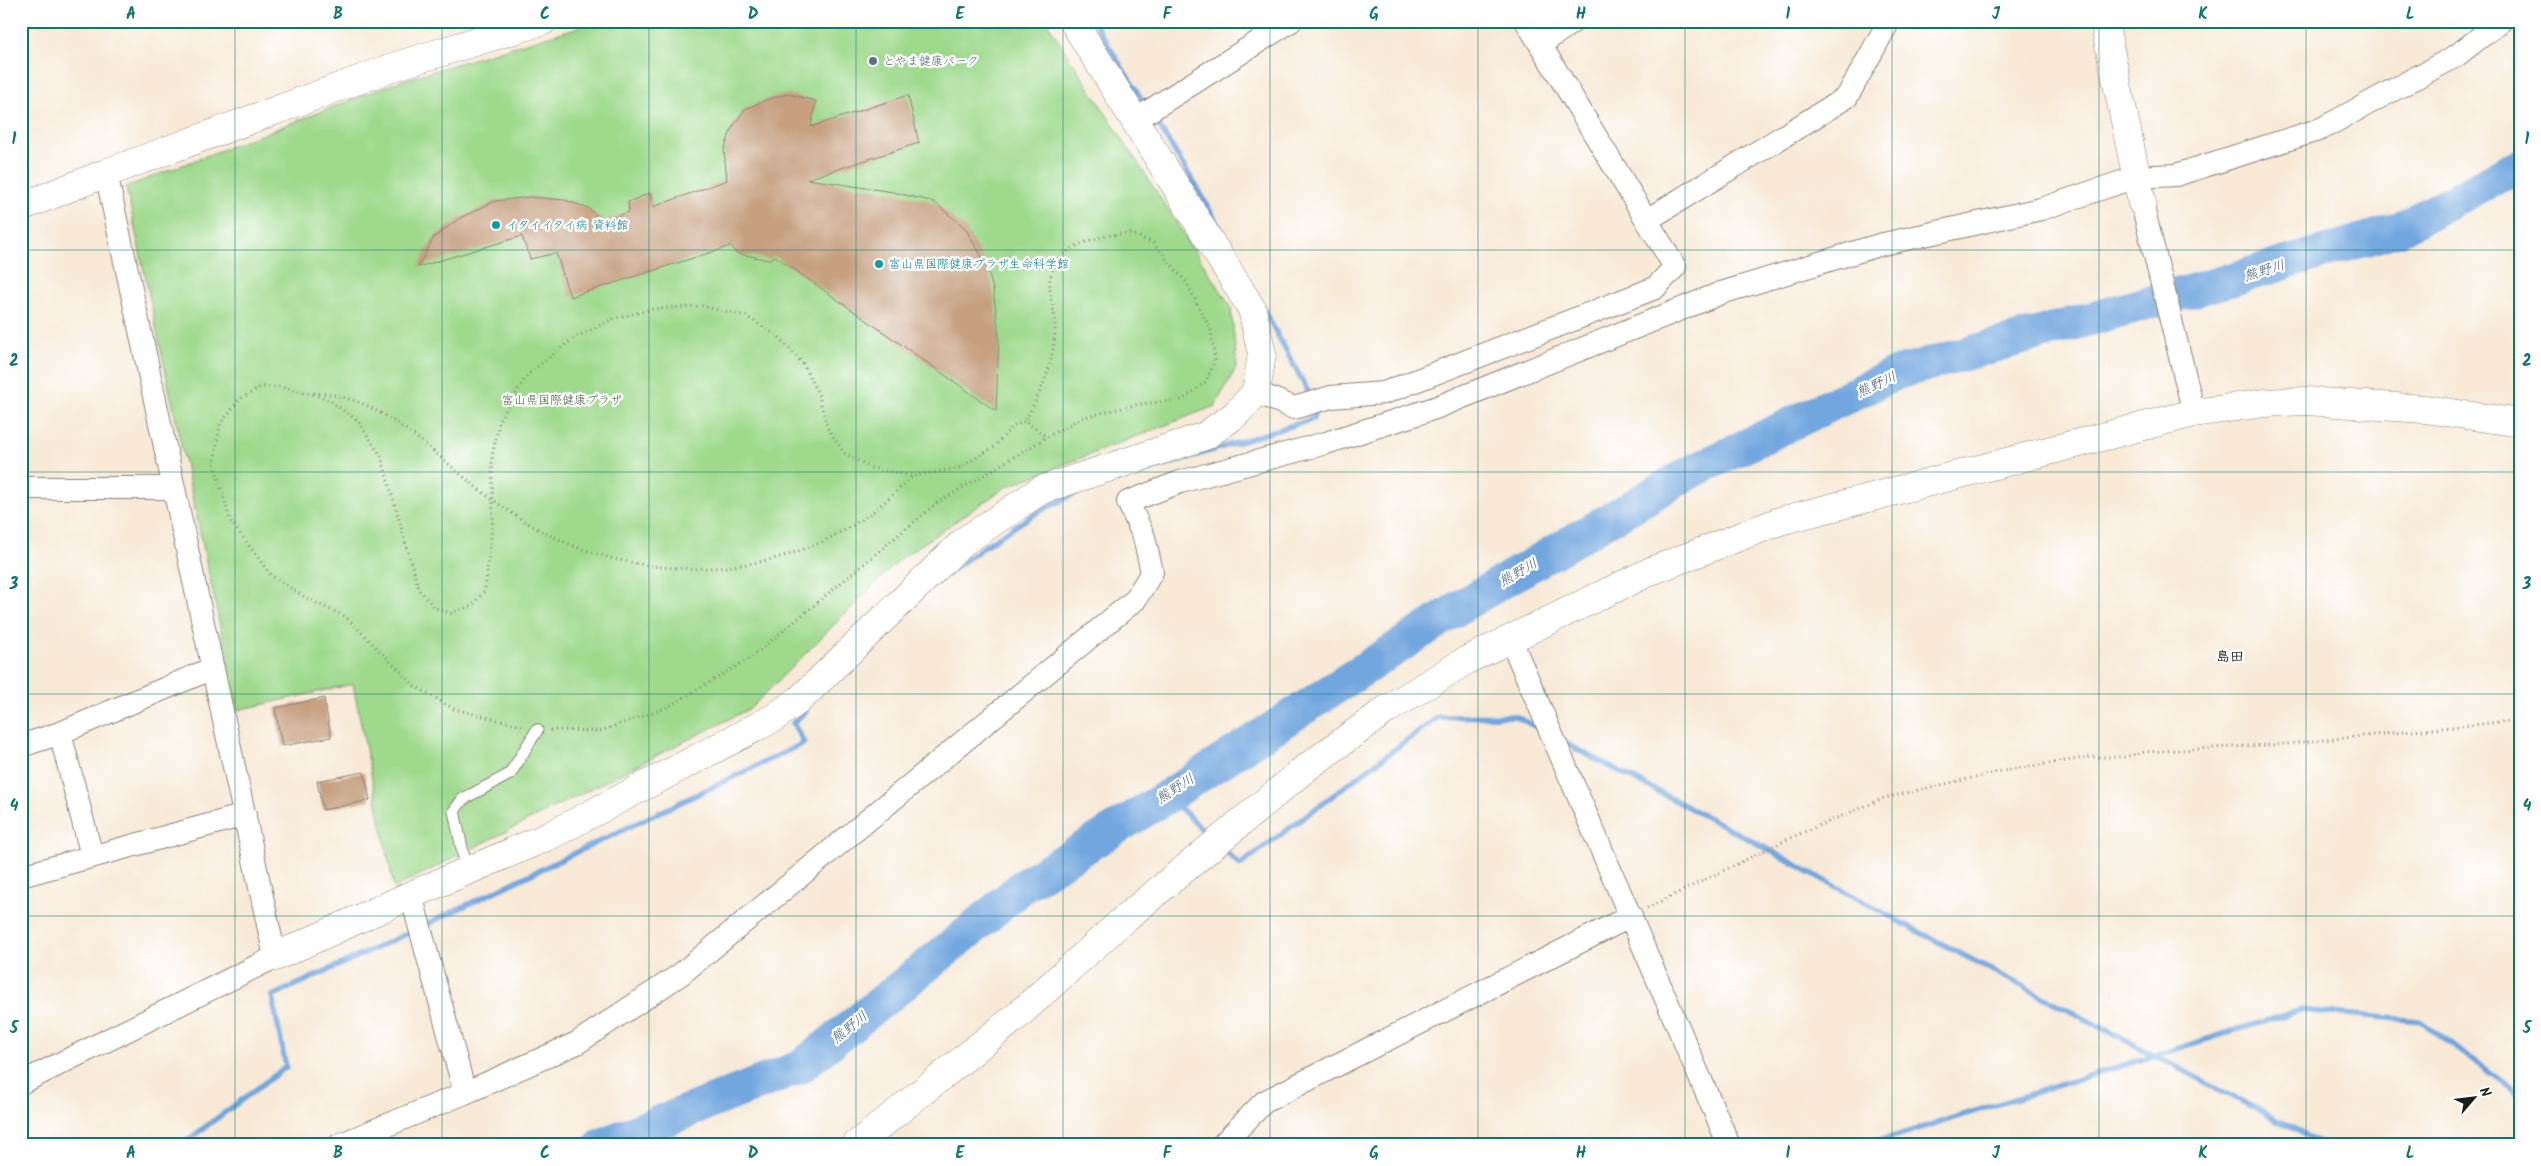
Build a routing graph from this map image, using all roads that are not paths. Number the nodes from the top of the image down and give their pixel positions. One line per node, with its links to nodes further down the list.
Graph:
1 (543, 21): 11 (street)
2 (1073, 21): 10 (street)
3 (1291, 21): 10 (street)
4 (1526, 21): 9 (street)
5 (1574, 21): 9 (street)
6 (1889, 21): 14 (street)
7 (2104, 21): 12 (street)
8 (2501, 21): 12 (street)
9 (1541, 44): 14 (street)
10 (1135, 120): 15 (street)
11 (106, 173): 13 (street); 19 (street)
12 (2139, 190): 16 (street); 33 (street)
13 (21, 207)
14 (1647, 220): 15 (street)
15 (1256, 392): 27 (street)
16 (2194, 413): 17 (street); 20 (street)
17 (2520, 423)
18 (21, 488): 19 (street)
19 (174, 488): 21 (street)
20 (1510, 638): 30 (street); 35 (street)
21 (213, 668): 23 (street); 25 (street)
22 (537, 730): 27 (lane)
23 (60, 733): 24 (street); 26 (street)
24 (21, 746)
25 (245, 815): 26 (street); 31 (street)
26 (92, 856): 28 (street)
27 (467, 872): 29 (street)
28 (21, 876)
29 (411, 895): 31 (street); 33 (street)
30 (1631, 916): 36 (street); 37 (street)
31 (275, 957): 32 (street)
32 (21, 1083)
33 (464, 1093): 34 (street)
34 (339, 1145)
35 (856, 1145)
36 (1222, 1145)
37 (1729, 1145)

